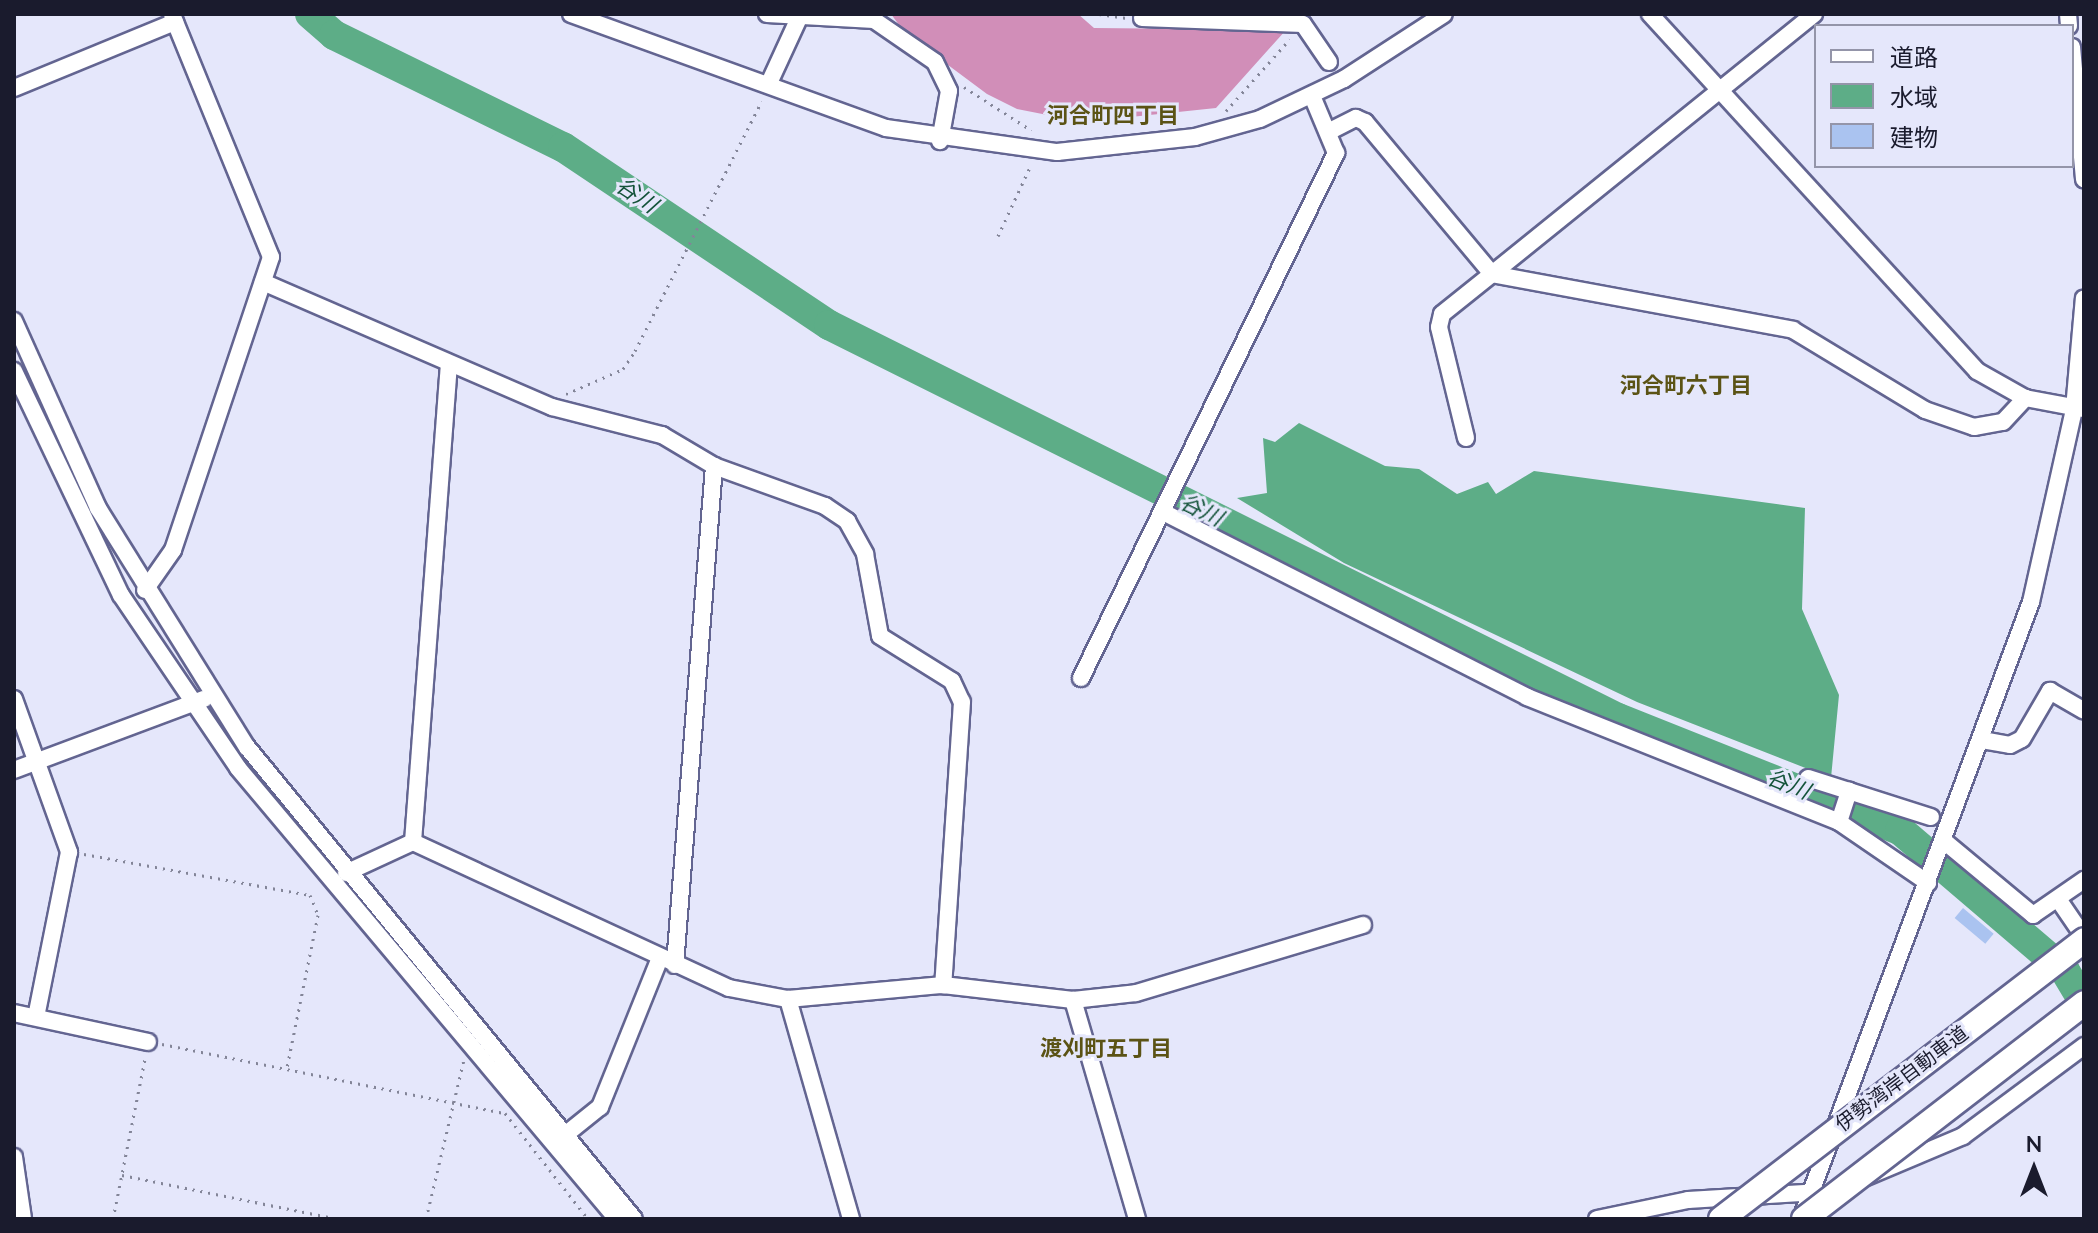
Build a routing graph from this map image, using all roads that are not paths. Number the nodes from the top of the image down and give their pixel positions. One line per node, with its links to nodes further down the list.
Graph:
1 (767, 14): 11 (street)
2 (1444, 14): 17 (street)
3 (1650, 14): 16 (street)
4 (1814, 14): 16 (street)
5 (582, 16): 14 (street)
6 (873, 17): 11 (street); 19 (street)
7 (174, 18): 15 (street); 22 (street)
8 (1142, 18): 9 (street)
9 (1261, 18): 10 (street)
10 (1309, 19): 12 (street)
11 (798, 20): 14 (street)
12 (1329, 62)
13 (2074, 69): 20 (street)
14 (769, 86): 19 (street)
15 (14, 88)
16 (1714, 92): 21 (street); 27 (street)
17 (1312, 96): 18 (street); 19 (street)
18 (1330, 131): 21 (street); 31 (street)
19 (940, 141)
20 (2084, 179)
21 (1492, 274): 27 (street); 29 (street)
22 (263, 282): 25 (street); 32 (street)
23 (2084, 298): 28 (street)
24 (14, 321): 32 (street)
25 (449, 366): 30 (street); 45 (street)
26 (14, 371): 36 (street)
27 (2025, 398): 28 (street)
28 (2079, 409): 38 (street)
29 (1466, 438)
30 (714, 466): 53 (street); 54 (street)
31 (1166, 511): 33 (street); 44 (street)
32 (145, 590): 34 (street)
33 (1081, 678)
34 (213, 696): 36 (street); 47 (street)
35 (14, 699): 39 (street)
36 (194, 702): 39 (street); 66 (street)
37 (2084, 711): 38 (street)
38 (1982, 740): 46 (street)
39 (36, 762): 40 (street); 59 (street)
40 (14, 770)
41 (1808, 778): 42 (street)
42 (1849, 791): 43 (street); 44 (street)
43 (1931, 817)
44 (1840, 818): 49 (street)
45 (413, 842): 47 (street); 53 (street)
46 (1944, 842): 49 (street); 50 (street)
47 (346, 873): 62 (street)
48 (2084, 880): 50 (street)
49 (1928, 883): 64 (street)
50 (2058, 899): 52 (street)
51 (1363, 925): 56 (street)
52 (2084, 939): 71 (highway, 伊勢湾岸自動車道, bridge)
53 (667, 961): 55 (street); 62 (street)
54 (943, 985): 55 (street); 56 (street)
55 (788, 999): 68 (street)
56 (1073, 1000): 69 (street)
57 (2084, 1003): 72 (highway, bridge)
58 (14, 1013): 59 (street)
59 (36, 1017): 60 (street)
60 (148, 1042)
61 (2084, 1046): 64 (street)
62 (565, 1135): 67 (street)
63 (14, 1157): 65 (street)
64 (1810, 1195): 70 (street); 72 (street)
65 (23, 1219)
66 (617, 1219)
67 (634, 1219)
68 (851, 1219)
69 (1137, 1219)
70 (1597, 1219)
71 (1721, 1219)
72 (1802, 1219)

